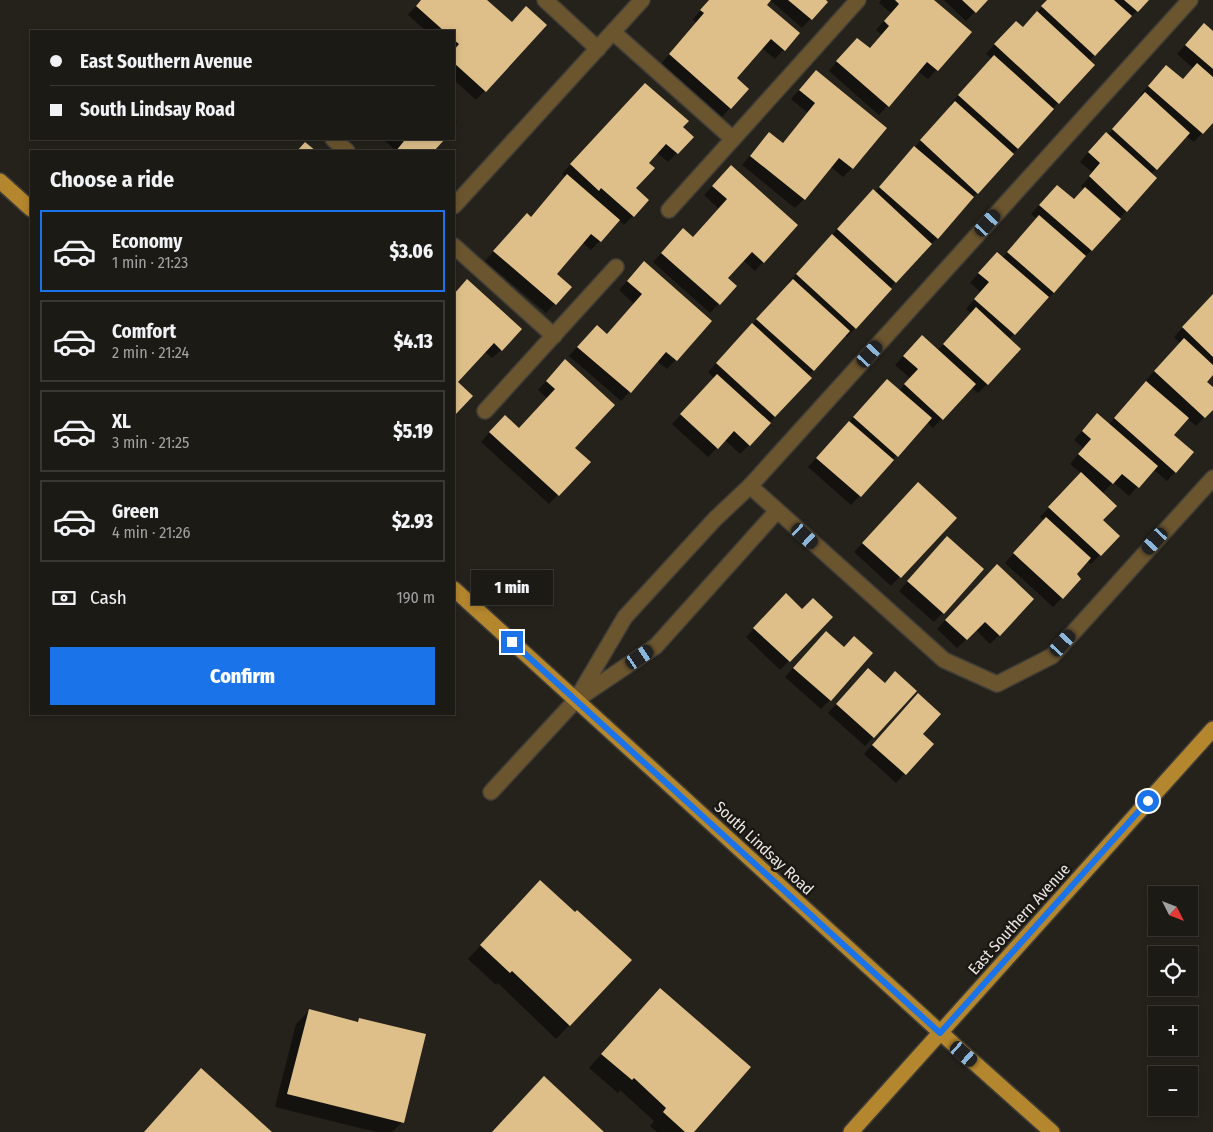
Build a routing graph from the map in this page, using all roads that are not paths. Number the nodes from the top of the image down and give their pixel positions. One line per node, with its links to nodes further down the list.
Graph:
1 (545, 0): 6 (street)
2 (642, 0): 5 (street)
3 (858, 0): 7 (street)
4 (1190, 0): 19 (street)
5 (613, 32): 6 (street); 7 (street)
6 (598, 49): 11 (street)
7 (733, 139): 13 (street)
8 (334, 140): 9 (street)
9 (346, 150)
10 (0, 181): 12 (main road)
11 (455, 205)
12 (30, 208)
13 (669, 210)
14 (455, 247): 16 (street)
15 (616, 267): 16 (street)
16 (554, 336): 17 (street)
17 (485, 410)
18 (1213, 478): 20 (street)
19 (750, 486): 20 (street); 22 (street)
20 (777, 511): 22 (street)
21 (455, 590): 22 (main road, South Lindsay Road)
22 (576, 700): 24 (street); 25 (main road, South Lindsay Road)
23 (1213, 729): 25 (main road, East Southern Avenue)
24 (490, 792)
25 (940, 1033): 26 (main road, East Southern Avenue); 27 (main road, South Lindsay Road)
26 (851, 1132)
27 (1052, 1132)

